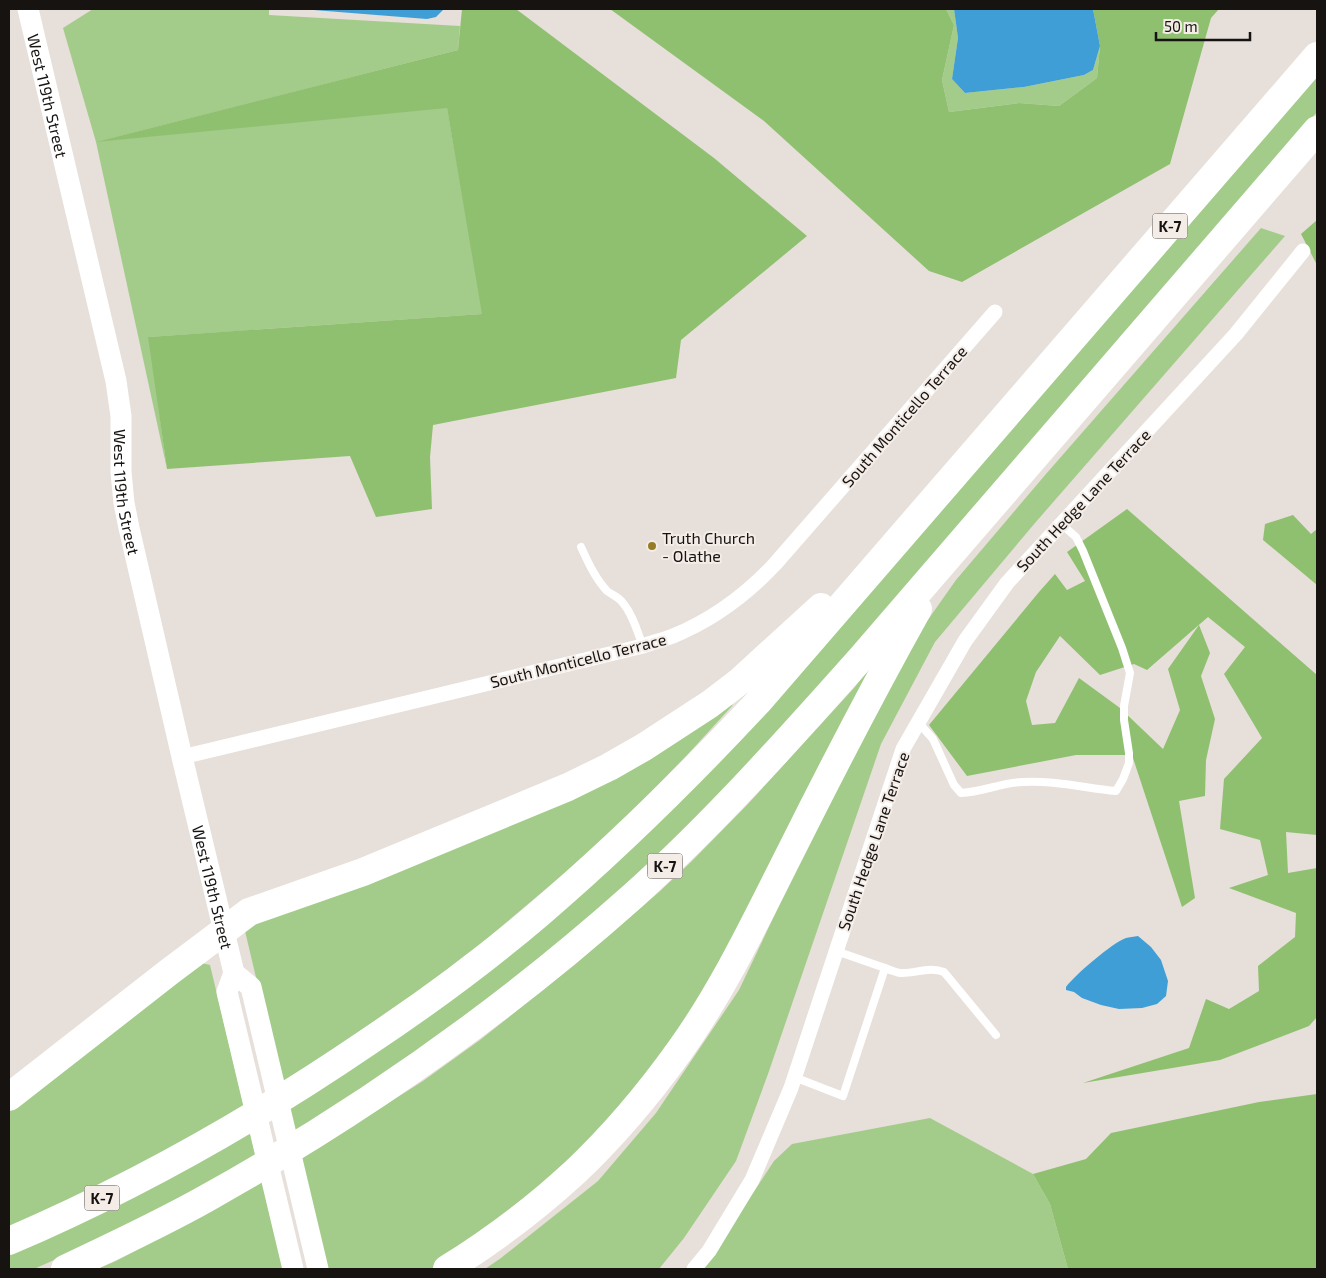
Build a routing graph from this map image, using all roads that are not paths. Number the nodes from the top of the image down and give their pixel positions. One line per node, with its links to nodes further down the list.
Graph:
1 (28, 9): 12 (main road, West 119th Street)
2 (1317, 56): 7 (highway, K-7)
3 (1317, 130): 9 (highway, K-7)
4 (1303, 251): 6 (street, South Hedge Lane Terrace)
5 (994, 312): 10 (street, South Monticello Terrace)
6 (1060, 524): 11 (street, South Hedge Lane Terrace); 11 (lane)
7 (912, 525): 13 (highway); 20 (highway, K-7)
8 (581, 547): 10 (lane)
9 (947, 557): 21 (highway, K-7); 24 (highway)
10 (643, 646): 12 (street, South Monticello Terrace)
11 (918, 722): 14 (street, South Hedge Lane Terrace)
12 (182, 757): 13 (main road, West 119th Street)
13 (224, 931): 16 (main road, West 119th Street); 19 (highway)
14 (836, 952): 15 (lane); 18 (street, South Hedge Lane Terrace)
15 (885, 968): 17 (lane); 18 (lane)
16 (234, 973): 22 (main road, West 119th Street); 23 (main road)
17 (996, 1034)
18 (794, 1077): 25 (street, South Hedge Lane Terrace)
19 (9, 1097)
20 (9, 1241)
21 (66, 1269)
22 (293, 1269)
23 (318, 1269)
24 (447, 1269)
25 (694, 1269)

